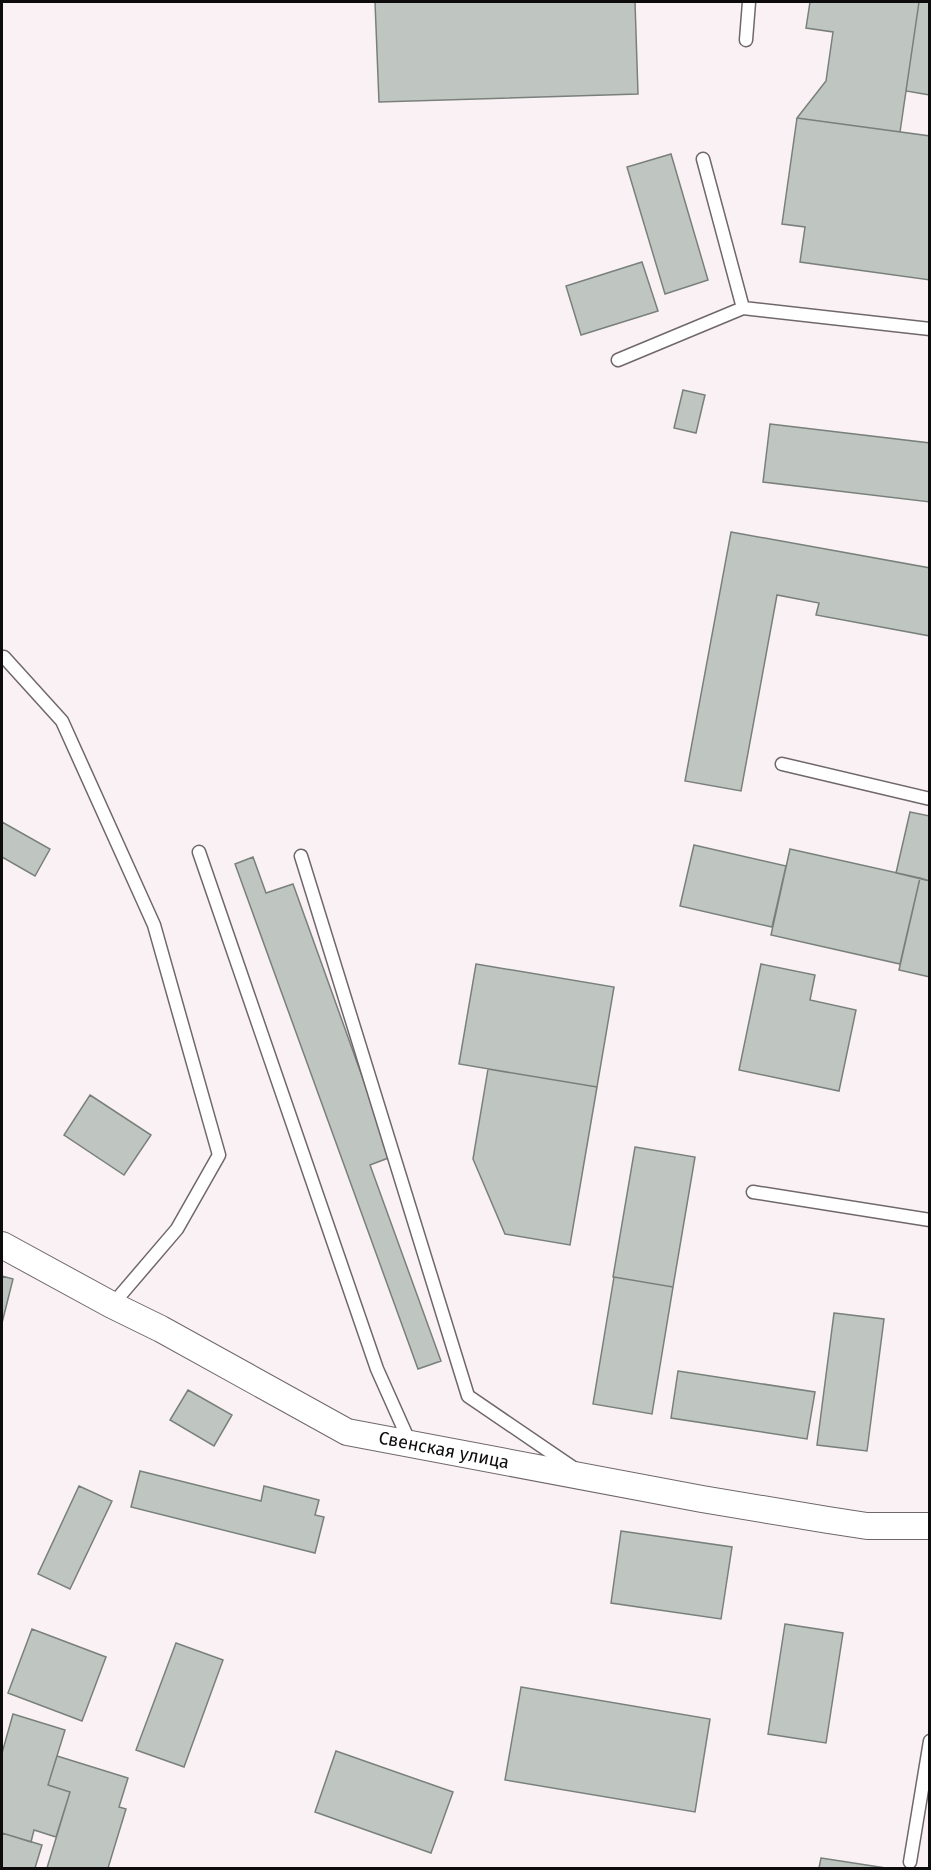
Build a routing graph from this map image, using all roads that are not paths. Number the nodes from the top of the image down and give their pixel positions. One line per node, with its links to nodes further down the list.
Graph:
1 (749, 2): 2 (lane)
2 (746, 40)
3 (703, 159): 4 (lane)
4 (742, 308): 5 (lane); 6 (lane)
5 (930, 329)
6 (618, 360)
7 (4, 657): 15 (lane)
8 (782, 764): 9 (lane)
9 (930, 800)
10 (199, 852): 16 (lane)
11 (301, 856): 17 (lane)
12 (753, 1191): 13 (lane)
13 (930, 1220)
14 (2, 1245): 15 (street, Свенская улица)
15 (112, 1305): 16 (street, Свенская улица)
16 (411, 1444): 17 (street, Свенская улица)
17 (589, 1478): 18 (street, Свенская улица)
18 (930, 1526)
19 (930, 1741): 20 (lane)
20 (910, 1862)

